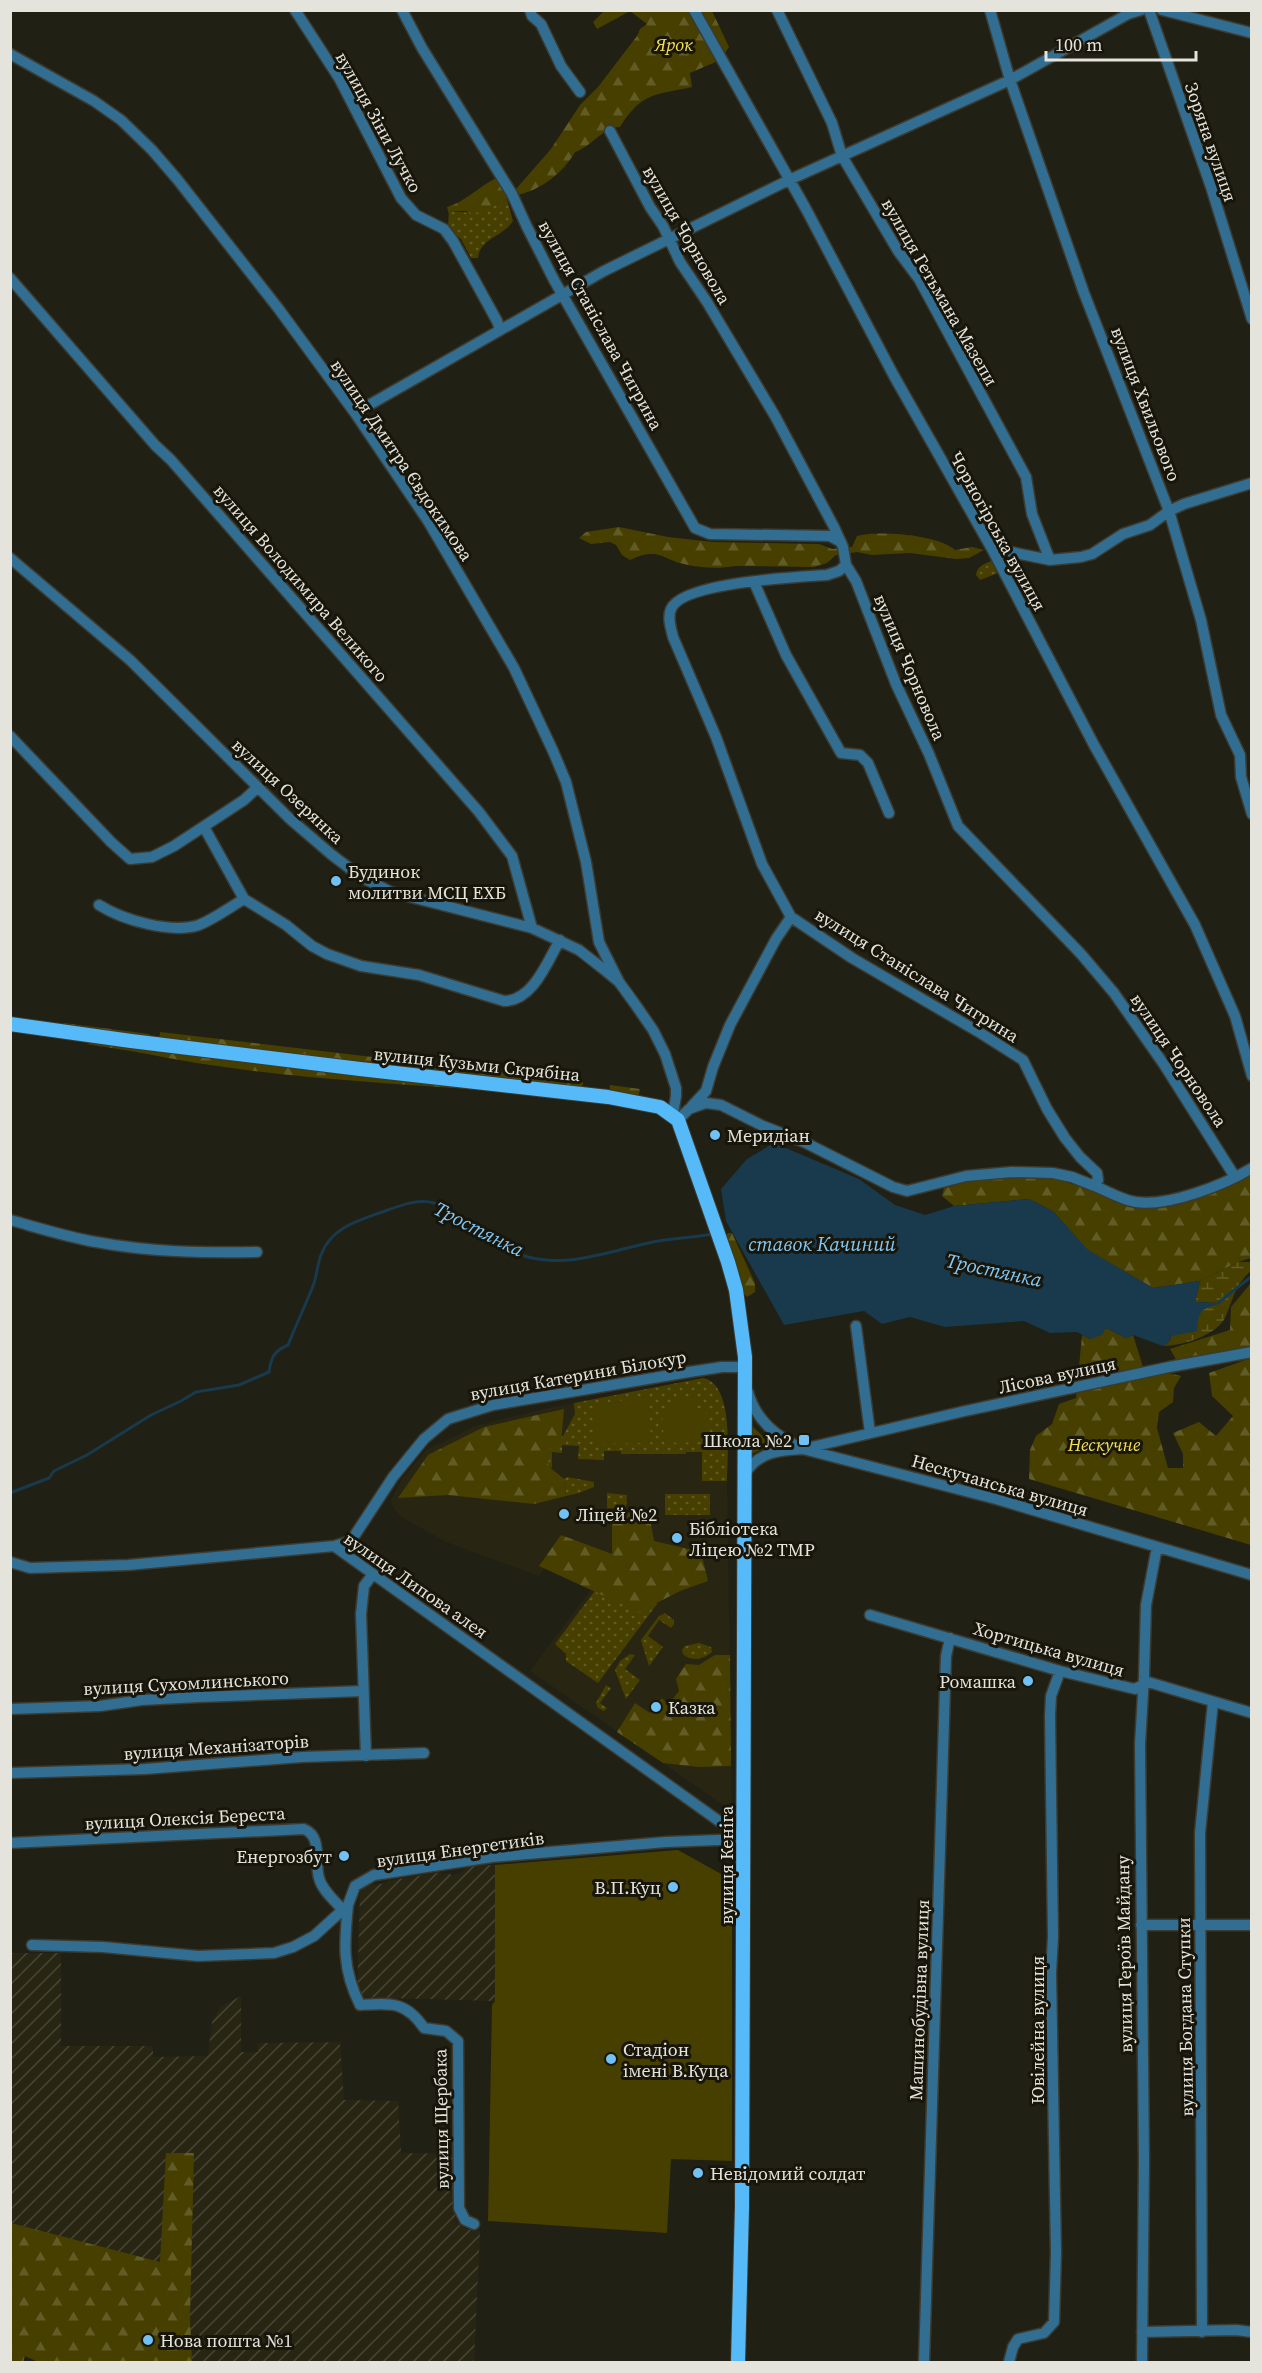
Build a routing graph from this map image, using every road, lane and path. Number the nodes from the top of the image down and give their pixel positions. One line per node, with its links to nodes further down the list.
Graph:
1 (295, 10): 21 (street, вулиця Зіни Лучко)
2 (402, 10): 19 (street, вулиця Станіслава Чигрина)
3 (530, 10): 13 (street)
4 (693, 10): 16 (street, Чорногірська вулиця)
5 (777, 10): 15 (street, вулиця Гетьмана Мазепи)
6 (990, 10): 12 (street, вулиця Хвильового)
7 (1141, 10): 12 (street)
8 (1149, 10): 20 (street, Зоряна вулиця)
9 (1162, 10): 10 (street)
10 (1251, 33)
11 (10, 54): 22 (street, вулиця Дмитра Євдокимова)
12 (1010, 80): 15 (street); 24 (street, вулиця Хвильового)
13 (580, 92)
14 (610, 131): 17 (street, вулиця Чорновола)
15 (842, 156): 16 (street); 28 (street, вулиця Гетьмана Мазепи)
16 (789, 180): 17 (street); 25 (street, Чорногірська вулиця)
17 (669, 240): 19 (street); 26 (street, вулиця Чорновола)
18 (10, 278): 38 (street, вулиця Володимира Великого)
19 (562, 294): 21 (street); 26 (street, вулиця Станіслава Чигрина)
20 (1251, 319)
21 (500, 330): 22 (street)
22 (355, 413): 40 (street, вулиця Дмитра Євдокимова)
23 (1251, 483): 24 (street)
24 (1169, 511): 28 (street); 33 (street, вулиця Хвильового)
25 (992, 549): 28 (street); 42 (street, Чорногірська вулиця)
26 (844, 552): 29 (street, вулиця Станіслава Чигрина); 46 (street, вулиця Чорновола)
27 (10, 558): 31 (street, вулиця Озерянка)
28 (1050, 560)
29 (754, 582): 32 (street); 37 (street, вулиця Станіслава Чигрина)
30 (10, 736): 34 (street)
31 (258, 787): 34 (street); 38 (street, вулиця Озерянка)
32 (889, 813)
33 (1251, 814)
34 (204, 827): 35 (street)
35 (244, 899): 36 (street); 39 (street)
36 (99, 905)
37 (791, 917): 43 (street); 47 (street, вулиця Станіслава Чигрина)
38 (532, 928): 39 (street, вулиця Озерянка)
39 (560, 940): 40 (street, вулиця Озерянка)
40 (619, 982): 44 (street, вулиця Озерянка)
41 (10, 1024): 44 (main road, вулиця Кузьми Скрябіна)
42 (1251, 1076)
43 (689, 1109): 44 (street); 47 (street)
44 (676, 1117): 52 (main road)
45 (1251, 1168): 46 (street)
46 (1235, 1177): 47 (street)
47 (1092, 1185)
48 (10, 1220): 49 (street)
49 (257, 1252)
50 (856, 1326): 54 (street)
51 (1251, 1352): 54 (street, Лісова вулиця)
52 (745, 1367): 53 (main road, вулиця Кеніга); 57 (street, вулиця Катерини Білокур)
53 (745, 1383): 55 (street); 56 (main road, вулиця Кеніга)
54 (870, 1433): 55 (street, Лісова вулиця)
55 (803, 1449): 56 (street, Нескучанська вулиця); 58 (street, Нескучанська вулиця)
56 (745, 1474): 73 (main road, вулиця Кеніга)
57 (334, 1546): 59 (street, вулиця Липова алея); 60 (street, вулиця Липова алея)
58 (1157, 1547): 61 (street, Нескучанська вулиця); 65 (street, вулиця Героїв Майдану)
59 (10, 1562)
60 (374, 1574): 66 (street); 73 (street, вулиця Липова алея)
61 (1251, 1575)
62 (870, 1615): 63 (street, Хортицька вулиця)
63 (951, 1638): 64 (street, Хортицька вулиця); 85 (street, Машинобудівна вулиця)
64 (1060, 1671): 65 (street, Хортицька вулиця); 86 (street, Ювілейна вулиця)
65 (1143, 1685): 67 (street, Хортицька вулиця); 76 (street, вулиця Героїв Майдану)
66 (363, 1691): 68 (street, вулиця Сухомлинського); 71 (street)
67 (1213, 1702): 69 (street, Хортицька вулиця); 78 (street, вулиця Богдана Ступки)
68 (10, 1709)
69 (1251, 1713)
70 (424, 1754): 71 (street, вулиця Механізаторів)
71 (366, 1756): 72 (street, вулиця Механізаторів)
72 (10, 1773)
73 (744, 1839): 75 (street, вулиця Енергетиків); 84 (main road, вулиця Кеніга)
74 (10, 1843): 75 (street, вулиця Олексія Береста)
75 (345, 1907): 79 (street, вулиця Енергетиків); 80 (street, вулиця Щербака)
76 (1141, 1925): 78 (street); 81 (street, вулиця Героїв Майдану)
77 (1251, 1925): 78 (street)
78 (1201, 1926): 82 (street, вулиця Богдана Ступки)
79 (32, 1945)
80 (474, 2224)
81 (1142, 2332): 82 (street); 87 (street, вулиця Героїв Майдану)
82 (1202, 2332): 83 (street)
83 (1251, 2332)
84 (738, 2362)
85 (924, 2362)
86 (1009, 2362)
87 (1142, 2362)

